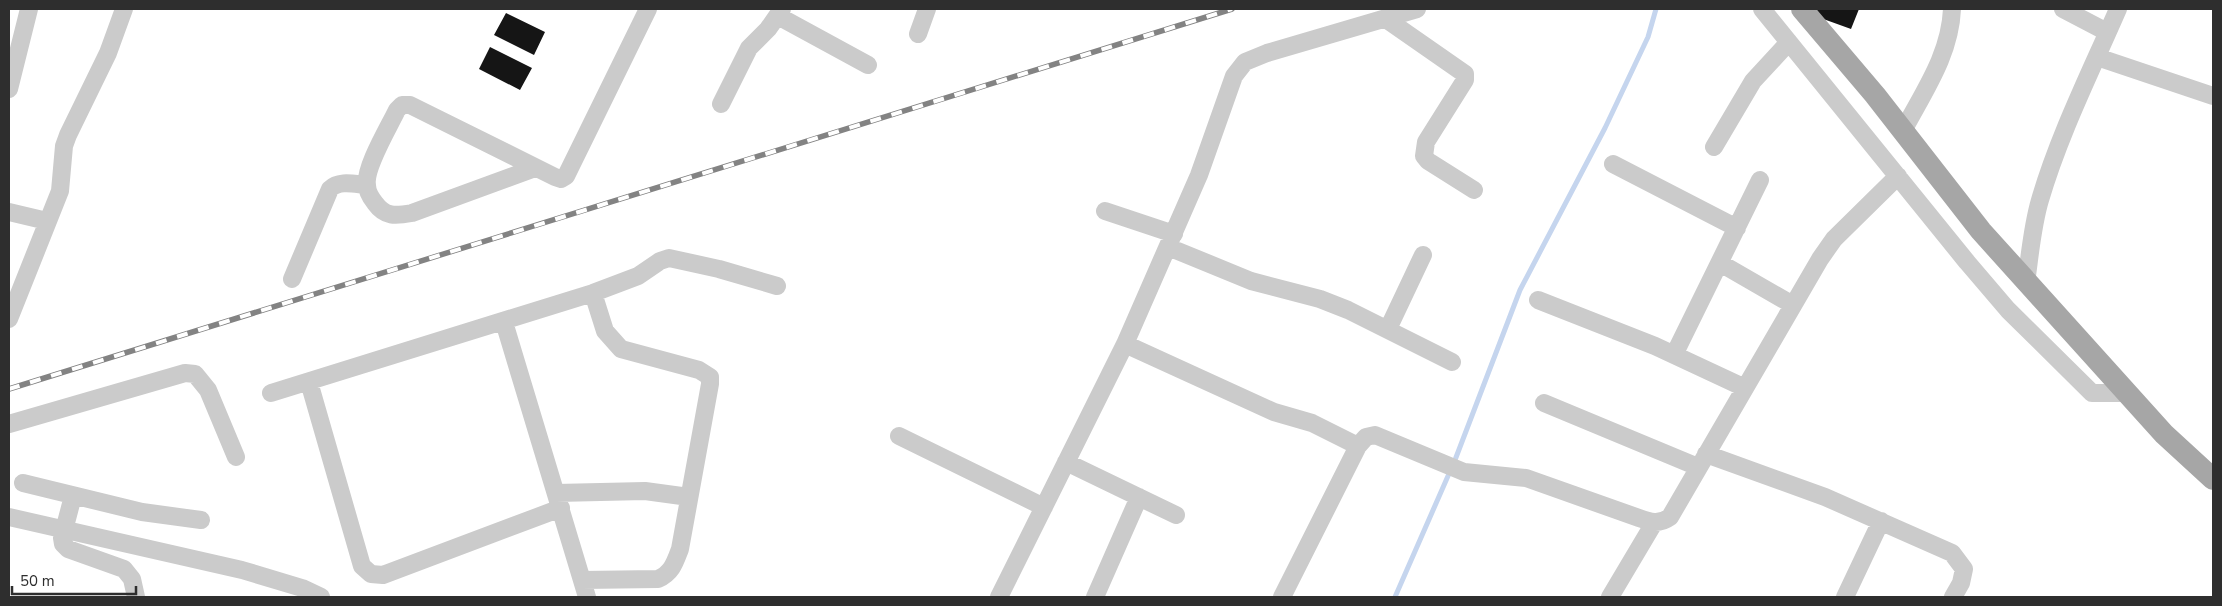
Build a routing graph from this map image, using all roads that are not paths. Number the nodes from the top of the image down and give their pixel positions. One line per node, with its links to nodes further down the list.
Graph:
1 (29, 9): 18 (street)
2 (124, 9): 31 (street)
3 (648, 9): 24 (street)
4 (927, 9): 14 (street)
5 (1416, 9): 12 (street)
6 (1762, 9): 15 (street)
7 (1802, 9): 21 (main road)
8 (1952, 9): 21 (street)
9 (2063, 9): 13 (street)
10 (2118, 9): 13 (street)
11 (780, 13): 17 (street); 20 (street)
12 (1386, 19): 28 (street); 33 (street)
13 (2107, 32): 16 (street)
14 (918, 34)
15 (1789, 42): 22 (street); 25 (street)
16 (2097, 57): 19 (street); 37 (street)
17 (868, 65)
18 (9, 89)
19 (2213, 96)
20 (720, 104)
21 (1903, 131): 37 (main road)
22 (1714, 147)
23 (1613, 164): 32 (street)
24 (535, 168): 27 (street); 27 (street)
25 (1898, 176): 41 (street); 51 (street)
26 (1760, 180): 32 (street)
27 (366, 185): 36 (street)
28 (1474, 190)
29 (1105, 211): 33 (street)
30 (9, 212): 31 (street)
31 (48, 221): 42 (street)
32 (1736, 228): 35 (street)
33 (1171, 241): 44 (street); 45 (street)
34 (1423, 255): 44 (street)
35 (1720, 262): 41 (street); 46 (street)
36 (292, 279)
37 (2026, 283): 51 (main road)
38 (776, 286): 39 (street)
39 (593, 293): 43 (street); 62 (street)
40 (1538, 300): 46 (street)
41 (1794, 306): 49 (street)
42 (9, 318)
43 (504, 322): 48 (street); 64 (street)
44 (1388, 329): 47 (street)
45 (1125, 344): 55 (street); 58 (street)
46 (1674, 355): 49 (street)
47 (1452, 362)
48 (309, 382): 50 (street); 64 (street)
49 (1745, 388): 57 (street)
50 (271, 393)
51 (2127, 393): 59 (main road)
52 (1544, 403): 57 (street)
53 (9, 424): 56 (street)
54 (899, 436): 65 (street)
55 (1358, 446): 70 (street); 78 (street)
56 (236, 457)
57 (1702, 460): 69 (street); 70 (street)
58 (1066, 462): 63 (street); 65 (street)
59 (2213, 479)
60 (24, 483): 61 (street)
61 (72, 496): 68 (street); 71 (street)
62 (689, 497): 64 (street); 72 (street)
63 (1139, 497): 66 (street); 77 (street)
64 (558, 500): 72 (street)
65 (1044, 507): 76 (street)
66 (1176, 515)
67 (9, 517): 71 (street)
68 (201, 520)
69 (1881, 521): 80 (street); 81 (street)
70 (1654, 523): 79 (street)
71 (64, 528): 73 (street); 74 (street)
72 (582, 580): 75 (street)
73 (136, 597)
74 (322, 597)
75 (587, 597)
76 (999, 597)
77 (1095, 597)
78 (1282, 597)
79 (1610, 597)
80 (1845, 597)
81 (1953, 597)

